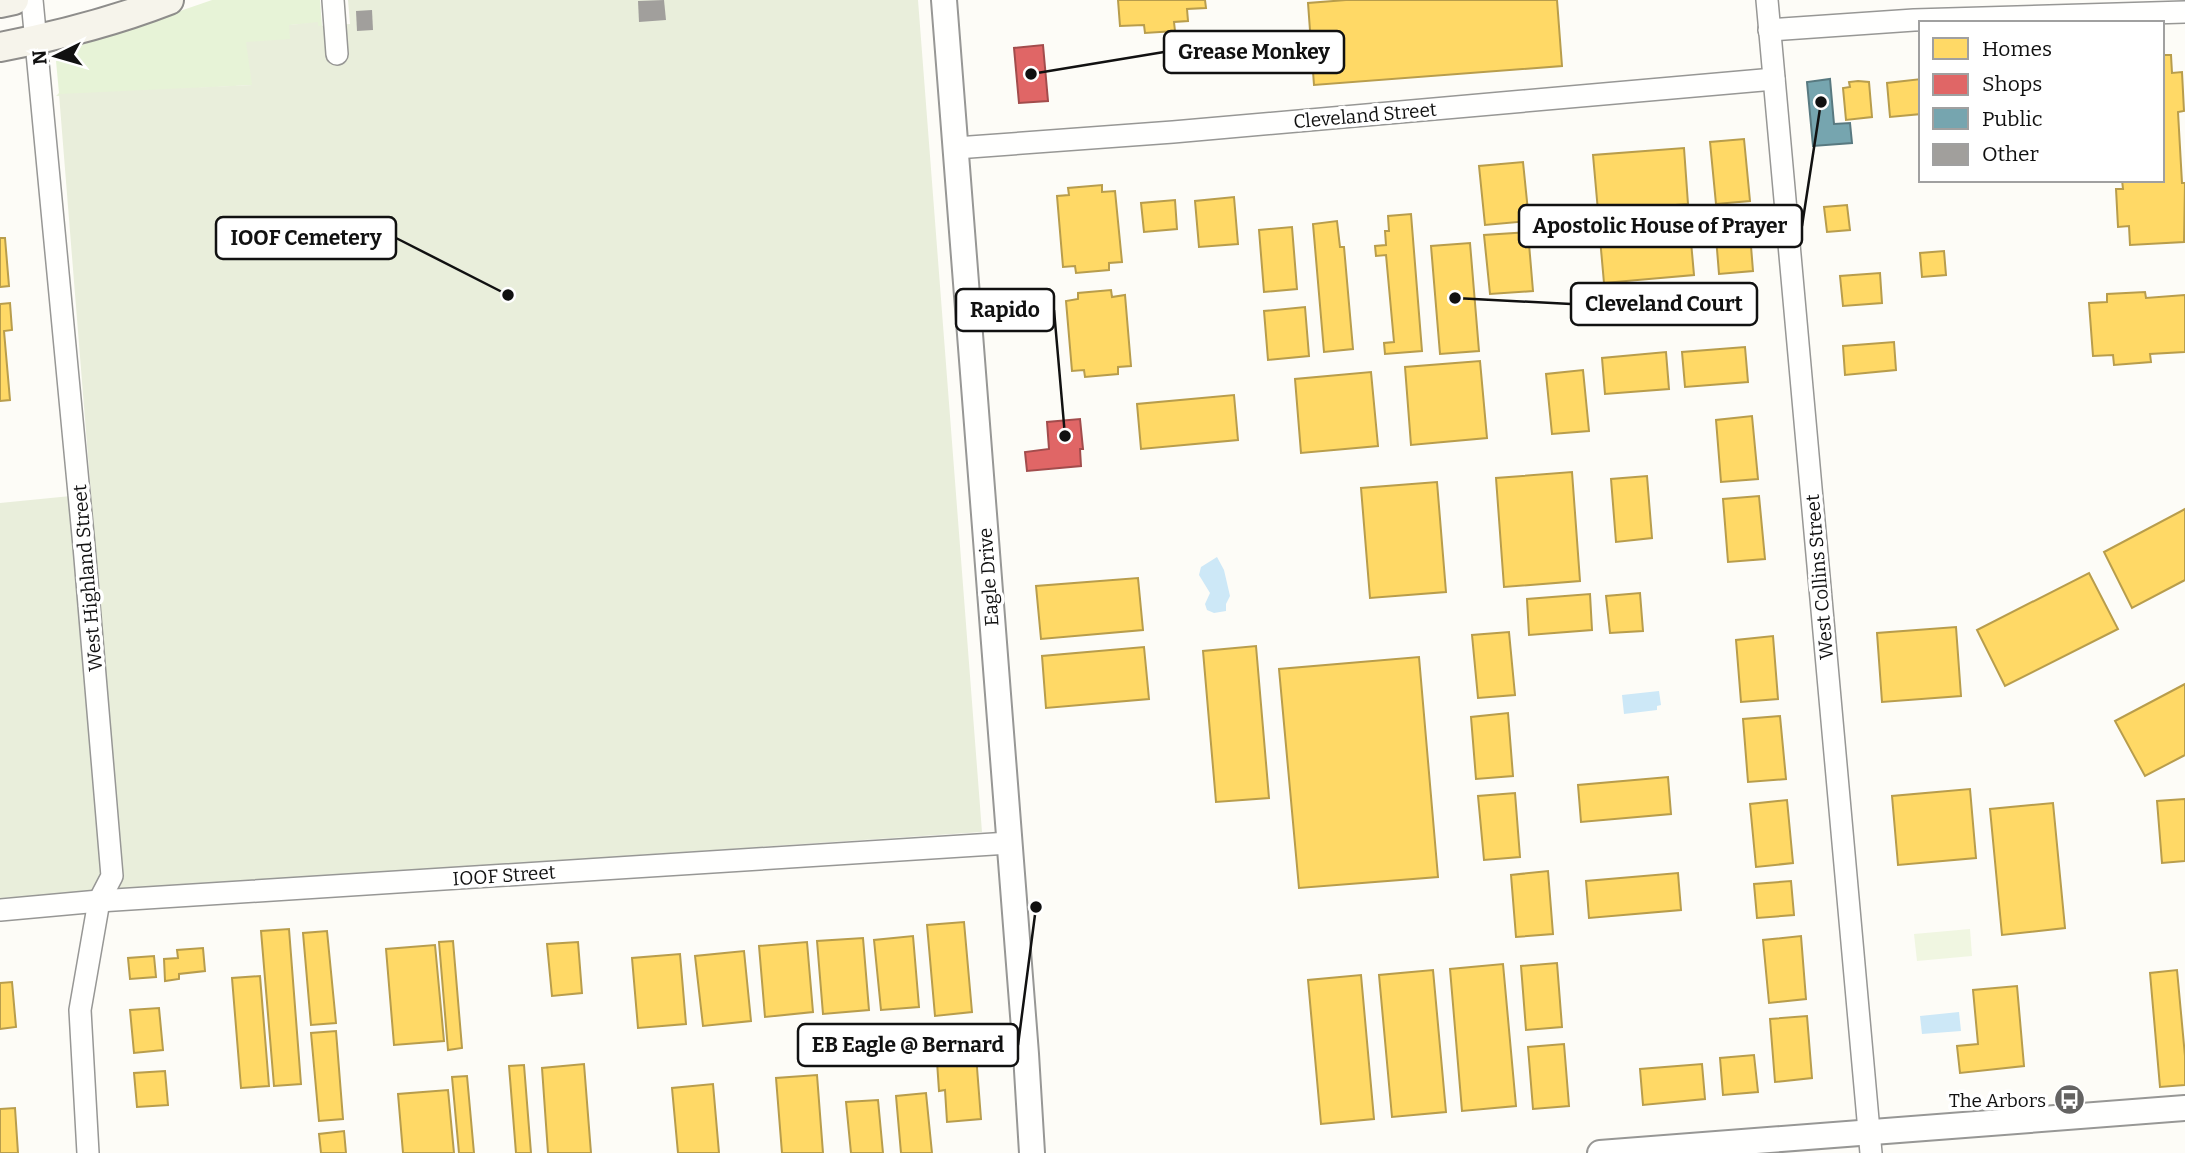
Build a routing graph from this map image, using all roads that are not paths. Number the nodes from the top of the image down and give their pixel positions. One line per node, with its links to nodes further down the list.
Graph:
1 (14, 0): 7 (main road)
2 (32, 0): 10 (street, West Highland Street)
3 (169, 0): 10 (main road)
4 (333, 0): 12 (street)
5 (944, 0): 14 (street, Eagle Drive)
6 (1766, 0): 9 (street, West Collins Street)
7 (0, 3)
8 (2185, 12): 9 (street)
9 (1769, 30): 13 (street, West Collins Street)
10 (37, 40): 11 (main road); 16 (street, West Highland Street)
11 (0, 47)
12 (337, 54)
13 (1773, 79): 14 (street, Cleveland Street); 19 (street, West Collins Street)
14 (956, 148): 15 (street, Eagle Drive)
15 (1009, 843): 16 (street, IOOF Street); 21 (street, Eagle Drive)
16 (99, 901): 17 (street, IOOF Street); 20 (street, West Highland Street)
17 (0, 910)
18 (2185, 1108): 19 (street)
19 (1870, 1143): 22 (street)
20 (88, 1153)
21 (1032, 1153)
22 (1600, 1153)

